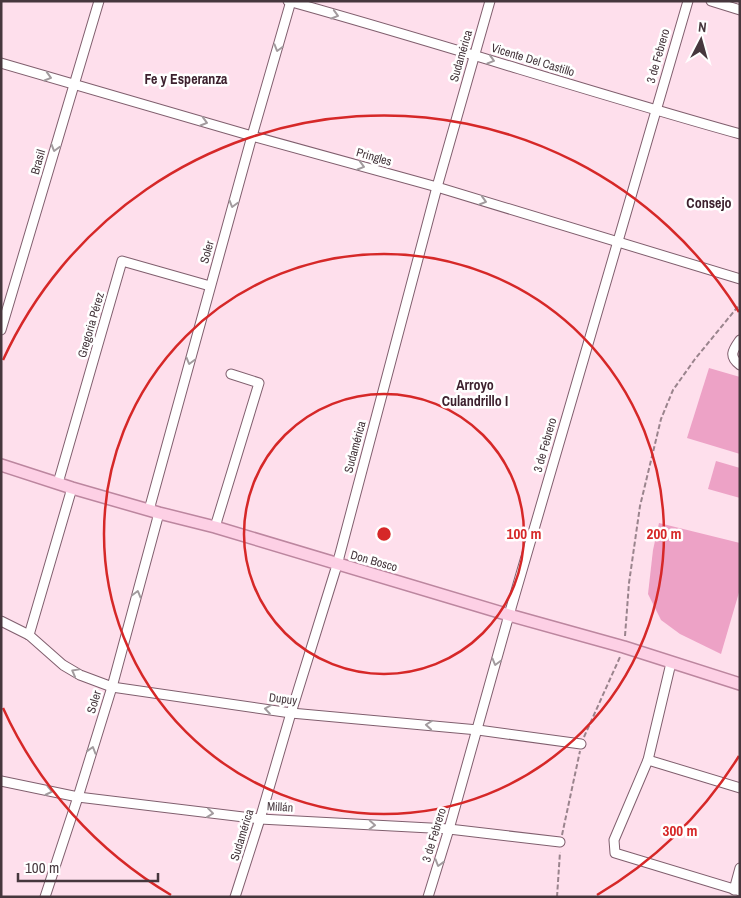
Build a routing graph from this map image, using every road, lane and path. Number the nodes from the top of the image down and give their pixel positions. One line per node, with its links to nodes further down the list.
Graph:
1 (99, 1): 9 (street, Brasil)
2 (490, 1): 7 (street, Sudamérica)
3 (688, 1): 10 (street, 3 de Febrero)
4 (711, 1): 6 (street)
5 (290, 2): 7 (street, Vicente Del Castillo, one-way to 7); 12 (street, Soler, one-way to 12)
6 (740, 10)
7 (474, 55): 10 (street, Vicente Del Castillo, one-way to 10); 13 (street, Sudamérica)
8 (1, 63): 9 (street, Pringles, one-way to 9)
9 (74, 84): 12 (street, Pringles, one-way to 12); 18 (street, Brasil, one-way to 18)
10 (656, 111): 11 (street, Vicente Del Castillo); 14 (street, 3 de Febrero)
11 (740, 134)
12 (252, 136): 13 (street, Pringles, one-way to 13); 16 (street, Soler, one-way to 16)
13 (436, 187): 14 (street, Pringles, one-way to 14); 27 (street, Sudamérica)
14 (617, 242): 15 (street, Pringles); 28 (street, 3 de Febrero)
15 (740, 279)
16 (210, 286): 23 (street, Gregoria Pérez); 25 (street, Soler, one-way to 25)
17 (740, 304): 31 (path)
18 (1, 330)
19 (740, 340): 20 (street)
20 (740, 365)
21 (231, 374): 26 (street)
22 (1, 464): 23 (main road, Don Bosco)
23 (58, 483): 24 (main road, Don Bosco)
24 (72, 488): 25 (main road, Don Bosco); 30 (street)
25 (154, 511): 26 (main road, Don Bosco); 34 (street, Soler, one-way to 25)
26 (215, 527): 27 (main road, Don Bosco)
27 (337, 564): 28 (main road, Don Bosco); 35 (street, Sudamérica)
28 (509, 615): 31 (main road, Don Bosco); 36 (street, 3 de Febrero, one-way to 36)
29 (1, 621): 30 (street, Dupuy)
30 (30, 635): 34 (street, Dupuy, one-way to 30)
31 (624, 647): 32 (main road, Don Bosco); 37 (path)
32 (671, 663): 33 (main road, Don Bosco); 38 (street)
33 (740, 684)
34 (112, 687): 35 (street, Dupuy, one-way to 34); 41 (street, Soler, one-way to 34)
35 (291, 713): 36 (street, Dupuy, one-way to 35); 42 (street, Sudamérica)
36 (478, 730): 37 (street, Dupuy); 43 (street, 3 de Febrero)
37 (581, 744): 44 (path)
38 (648, 760): 40 (street); 46 (street)
39 (1, 781): 41 (street, Millán, one-way to 41)
40 (740, 788)
41 (78, 797): 42 (street, Millán, one-way to 42); 47 (street, Soler)
42 (260, 819): 43 (street, Millán, one-way to 43); 48 (street, Sudamérica)
43 (449, 829): 44 (street, Millán); 49 (street, 3 de Febrero, one-way to 49)
44 (560, 842): 50 (path)
45 (740, 868): 46 (street)
46 (737, 891)
47 (45, 897)
48 (236, 897)
49 (428, 897)
50 (557, 897)

